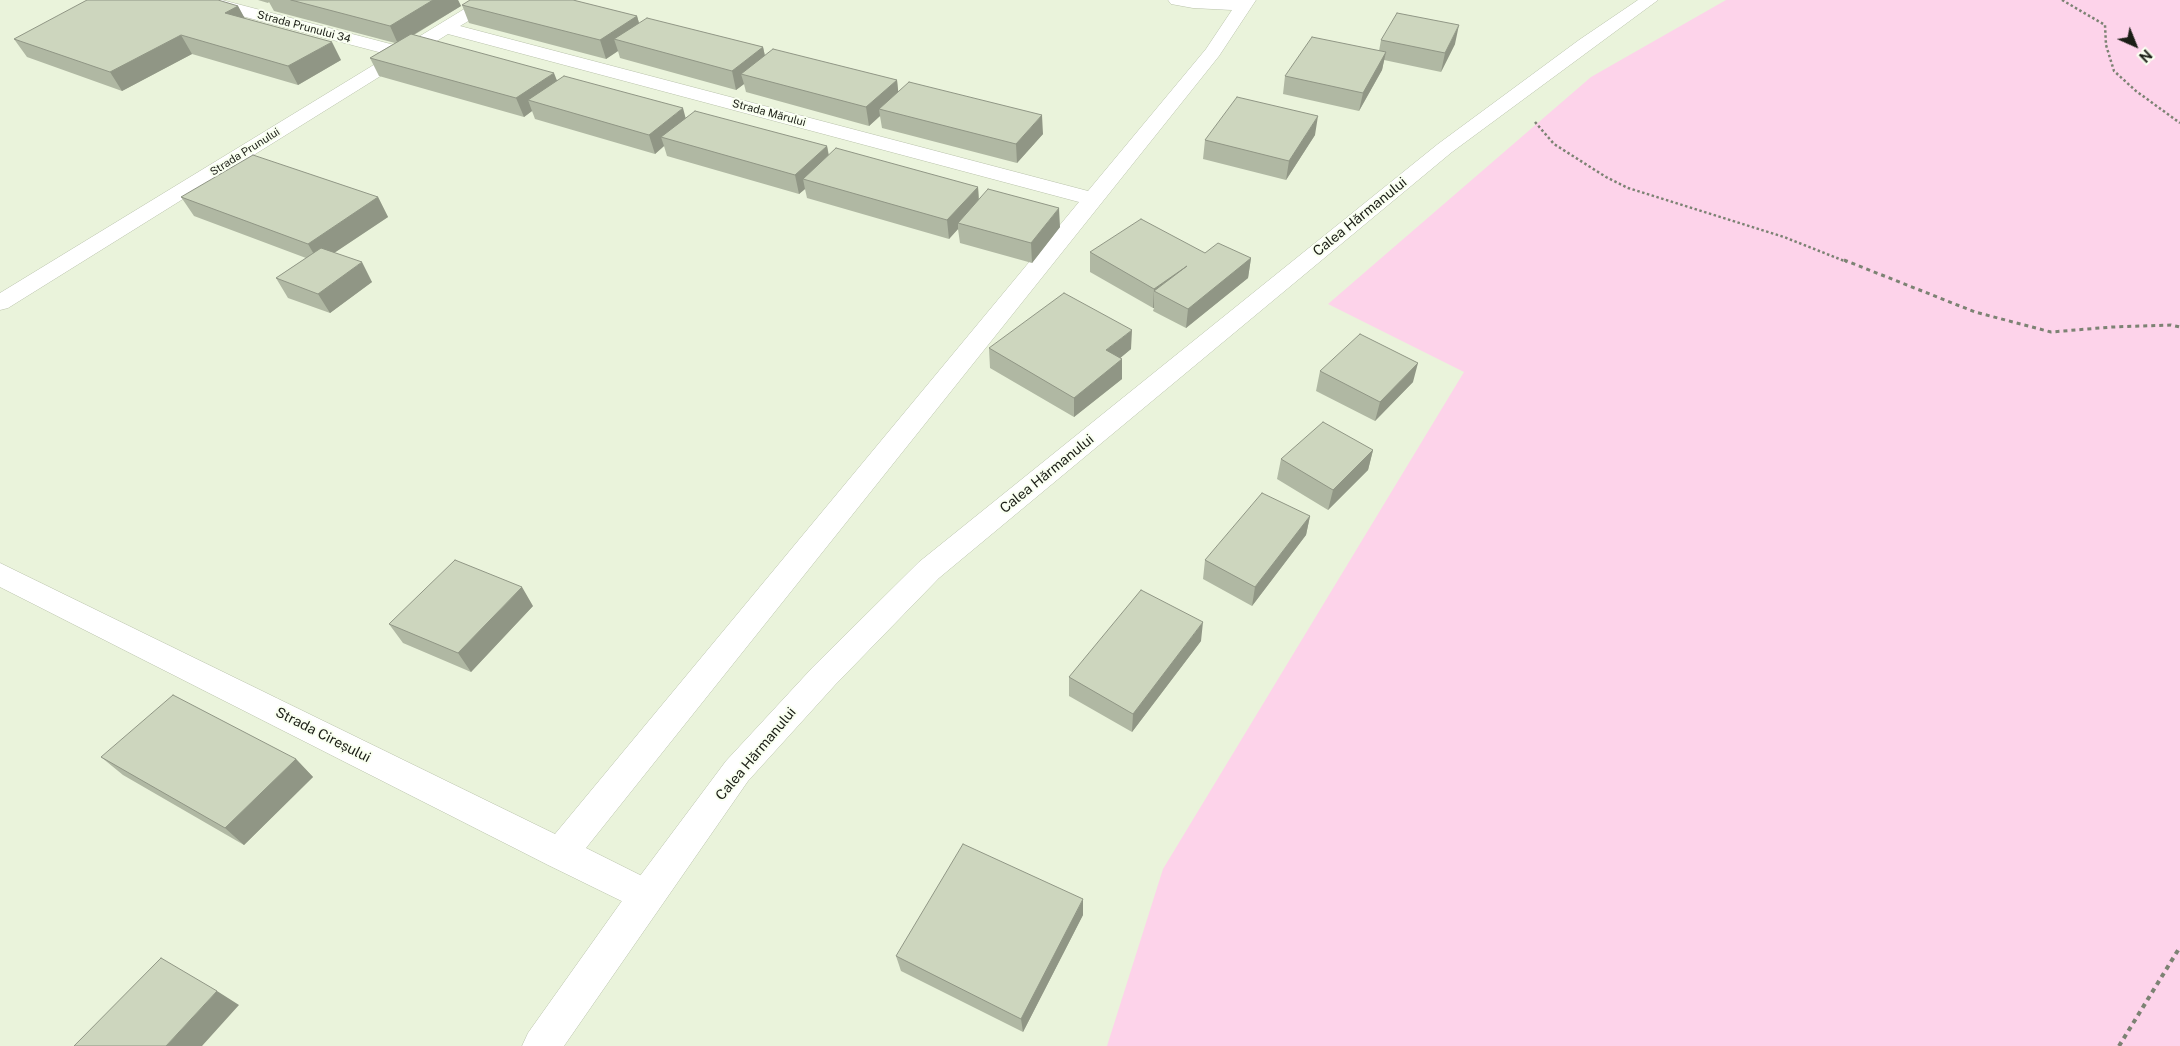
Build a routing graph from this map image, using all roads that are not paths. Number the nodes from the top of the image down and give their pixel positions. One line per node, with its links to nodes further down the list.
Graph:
1 (202, 0): 8 (street, Strada Prunului 34)
2 (491, 0): 7 (street, Strada Prunului)
3 (1177, 0): 4 (street)
4 (1242, 0)
5 (1247, 0): 9 (street)
6 (1650, 0): 13 (street, Calea Hărmanului)
7 (446, 28): 8 (street, Strada Prunului); 9 (street, Strada Mărului)
8 (405, 53): 10 (street, Strada Prunului)
9 (1093, 199): 12 (street)
10 (0, 303)
11 (0, 574): 12 (street, Strada Cireșului)
12 (560, 854): 13 (street, Strada Cireșului)
13 (646, 896): 14 (street, Calea Hărmanului)
14 (541, 1046)

